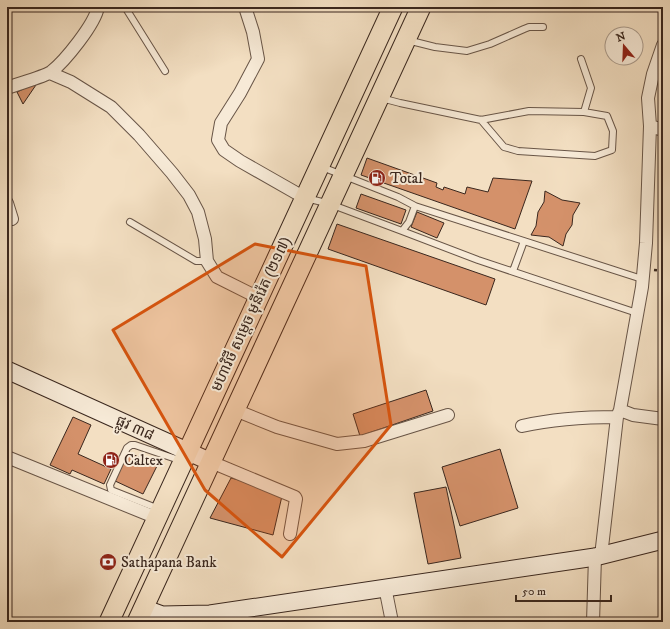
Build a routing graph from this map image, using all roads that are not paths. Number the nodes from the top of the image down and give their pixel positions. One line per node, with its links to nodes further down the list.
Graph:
1 (98, 7): 11 (street)
2 (125, 7): 10 (lane)
3 (245, 7): 20 (street)
4 (393, 7): 18 (main road, មហាវិថី សម្តេច មុនីរ៉េត (២១៧))
5 (421, 7): 7 (main road, មហាវិថី សម្តេច មុនីរ៉េត (២១៧))
6 (543, 27): 7 (lane)
7 (406, 40): 13 (main road, មហាវិថី សម្តេច មុនីរ៉េត (២១៧))
8 (663, 44): 16 (street)
9 (581, 58): 14 (lane)
10 (165, 71)
11 (50, 72): 12 (street); 28 (street)
12 (7, 88)
13 (379, 97): 15 (lane); 19 (main road, មហាវិថី សម្តេច មុនីរ៉េត (២១៧))
14 (584, 112): 15 (lane); 15 (lane)
15 (481, 120)
16 (650, 126): 17 (street); 30 (street)
17 (663, 130)
18 (319, 166): 19 (lane); 20 (main road, មហាវិថី សម្តេច មុនីរ៉េត (២១៧))
19 (343, 176): 22 (main road, មហាវិថី សម្តេច មុនីរ៉េត (២១៧)); 23 (lane)
20 (305, 198): 22 (lane); 31 (main road, មហាវិថី សម្តេច មុនីរ៉េត (២១៧))
21 (7, 203): 24 (street)
22 (330, 204): 26 (lane); 34 (main road, មហាវិថី សម្តេច មុនីរ៉េត (២១៧))
23 (415, 206): 26 (lane); 27 (lane)
24 (12, 219)
25 (130, 222): 28 (lane)
26 (402, 231): 29 (lane)
27 (524, 241): 29 (lane); 30 (lane)
28 (207, 261): 31 (street)
29 (513, 271): 32 (lane)
30 (642, 279): 32 (street)
31 (259, 298): 39 (main road, មហាវិថី សម្តេច មុនីរ៉េត (២១៧))
32 (637, 313): 35 (street)
33 (7, 370): 39 (street, ផ្លូវ ៣៨)
34 (235, 410): 36 (street); 41 (main road, មហាវិថី សម្តេច មុនីរ៉េត (២១៧))
35 (618, 414): 37 (street); 38 (street); 45 (street)
36 (448, 415)
37 (663, 419)
38 (522, 426)
39 (185, 456): 41 (street, ផ្លូវ ៣៨); 42 (main road, មហាវិថី សម្តេច មុនីរ៉េត (២១៧)); 42 (lane)
40 (7, 457): 42 (street)
41 (211, 462): 43 (street, ផ្លូវ ៣៨); 47 (main road, មហាវិថី សម្តេច មុនីរ៉េត (២១៧))
42 (159, 514): 48 (main road, មហាវិថី សម្តេច មុនីរ៉េត (២១៧))
43 (290, 534)
44 (663, 540): 45 (street)
45 (598, 556): 46 (street); 50 (street)
46 (384, 587): 47 (street); 49 (street)
47 (140, 615)
48 (109, 622)
49 (392, 622)
50 (593, 622)

